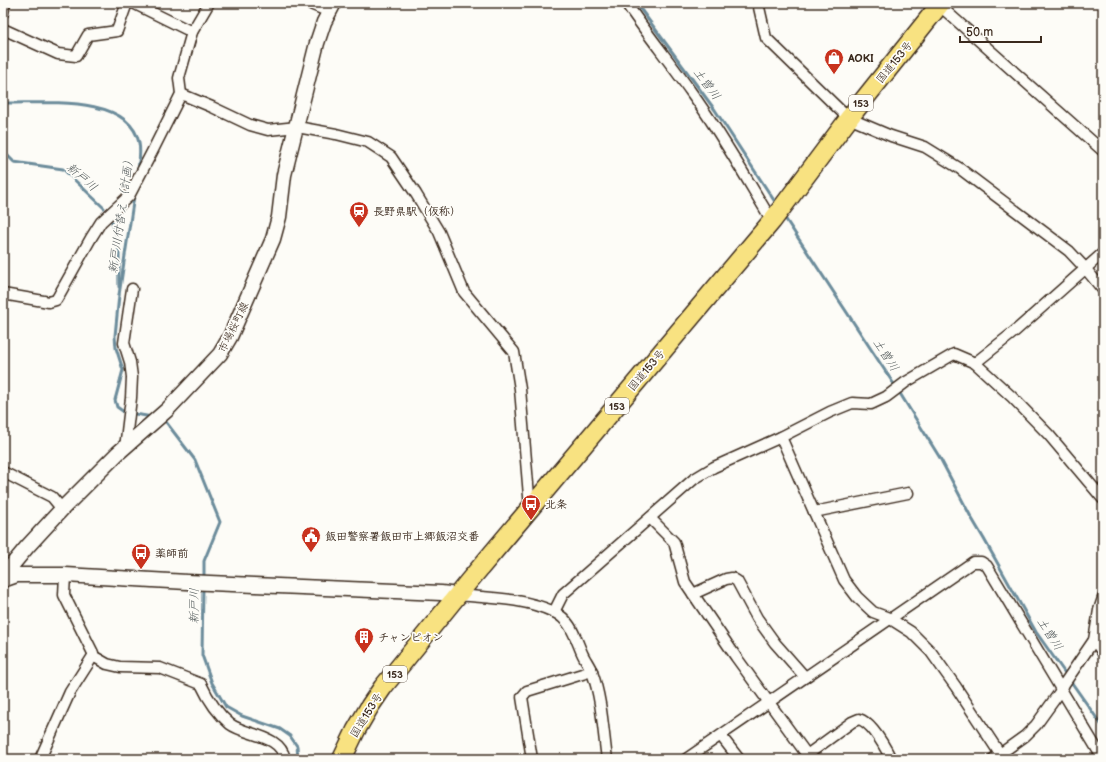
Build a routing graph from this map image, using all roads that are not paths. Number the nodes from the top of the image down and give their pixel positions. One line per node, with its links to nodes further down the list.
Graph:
1 (5, 3): 10 (street)
2 (127, 3): 11 (street)
3 (133, 3): 12 (street)
4 (209, 3): 12 (street)
5 (313, 3): 9 (main road)
6 (626, 3): 17 (street)
7 (758, 3): 14 (street)
8 (940, 4): 14 (highway, 国道153号 / 153); 16 (street)
9 (332, 7): 15 (main road, 市場桜町線)
10 (3, 13)
11 (3, 29)
12 (192, 32): 13 (street)
13 (181, 94): 15 (street); 22 (street)
14 (850, 117): 17 (highway, 国道153号 / 153); 19 (street)
15 (297, 127): 25 (main road, 市場桜町線); 29 (street)
16 (1103, 151)
17 (777, 215): 29 (highway, 国道153号 / 153)
18 (1103, 253): 19 (street)
19 (1085, 268): 21 (street); 23 (street)
20 (132, 289): 25 (street)
21 (1103, 290)
22 (3, 294)
23 (976, 363): 24 (street); 28 (street)
24 (781, 437): 31 (street); 32 (street)
25 (124, 448): 30 (main road, 市場桜町線)
26 (3, 472): 30 (street)
27 (908, 493): 31 (street)
28 (1103, 499)
29 (530, 508): 37 (highway, 国道153号 / 153)
30 (62, 509): 34 (main road, 市場桜町線)
31 (814, 512): 40 (street)
32 (650, 518): 36 (street); 39 (street)
33 (65, 575): 35 (main road); 37 (main road); 43 (street)
34 (3, 576)
35 (3, 580)
36 (693, 594): 45 (street); 47 (street)
37 (458, 595): 39 (street); 53 (highway, 国道153号 / 153)
38 (1103, 598): 41 (street)
39 (554, 612): 44 (street)
40 (889, 618): 45 (street); 46 (street); 50 (street)
41 (1094, 640): 42 (street); 46 (street)
42 (1103, 653)
43 (93, 656): 51 (street); 52 (street)
44 (592, 671): 54 (street); 55 (street)
45 (805, 677): 47 (street)
46 (1063, 687): 50 (street); 59 (street)
47 (769, 703): 48 (street); 49 (street)
48 (721, 736): 56 (street); 57 (street)
49 (809, 757): 58 (street)
50 (1000, 757)
51 (40, 759)
52 (285, 759)
53 (342, 759)
54 (532, 759)
55 (607, 759)
56 (686, 759)
57 (739, 759)
58 (891, 759)
59 (1103, 759)

